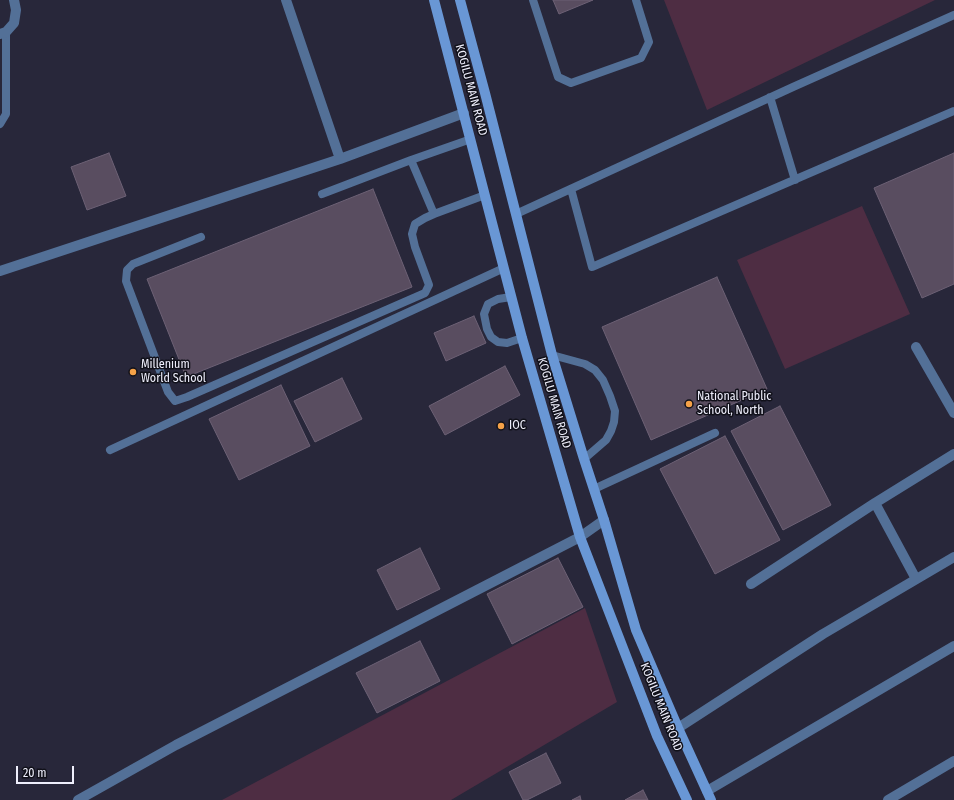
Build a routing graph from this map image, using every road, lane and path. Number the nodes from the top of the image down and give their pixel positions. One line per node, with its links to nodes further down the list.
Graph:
1 (14, 0): 8 (street)
2 (286, 0): 14 (street)
3 (434, 0): 11 (main road, KOGILU MAIN ROAD)
4 (460, 0): 21 (main road, KOGILU MAIN ROAD)
5 (533, 0): 6 (lane)
6 (636, 0)
7 (954, 15): 9 (lane)
8 (3, 33): 12 (lane)
9 (770, 97): 16 (lane); 17 (lane)
10 (954, 111): 16 (lane)
11 (464, 113): 13 (main road, KOGILU MAIN ROAD); 14 (street)
12 (0, 124)
13 (471, 139): 15 (lane); 19 (main road, KOGILU MAIN ROAD)
14 (340, 159): 24 (street)
15 (412, 160): 18 (lane); 20 (lane)
16 (796, 180): 17 (lane)
17 (571, 189): 21 (lane)
18 (322, 194)
19 (485, 195): 20 (lane); 23 (main road, KOGILU MAIN ROAD)
20 (434, 214): 22 (lane)
21 (516, 214): 28 (main road, KOGILU MAIN ROAD)
22 (201, 237)
23 (504, 268): 25 (main road, KOGILU MAIN ROAD); 31 (lane)
24 (0, 271)
25 (511, 297): 26 (main road, KOGILU MAIN ROAD); 26 (lane)
26 (522, 338): 37 (main road, KOGILU MAIN ROAD)
27 (916, 348): 29 (street)
28 (552, 355): 33 (main road, KOGILU MAIN ROAD); 33 (lane)
29 (954, 413)
30 (714, 433): 34 (lane)
31 (110, 450)
32 (954, 454): 35 (street)
33 (584, 459): 34 (main road, KOGILU MAIN ROAD)
34 (594, 489): 36 (main road, KOGILU MAIN ROAD)
35 (875, 502): 39 (street); 40 (street)
36 (604, 520): 37 (street); 42 (main road, KOGILU MAIN ROAD)
37 (580, 537): 45 (street); 46 (main road, KOGILU MAIN ROAD)
38 (954, 557): 39 (street)
39 (916, 579): 42 (street)
40 (751, 584)
41 (954, 646): 44 (street)
42 (678, 728): 44 (main road, KOGILU MAIN ROAD)
43 (954, 761): 47 (street)
44 (709, 795)
45 (78, 800)
46 (687, 800)
47 (888, 800)

